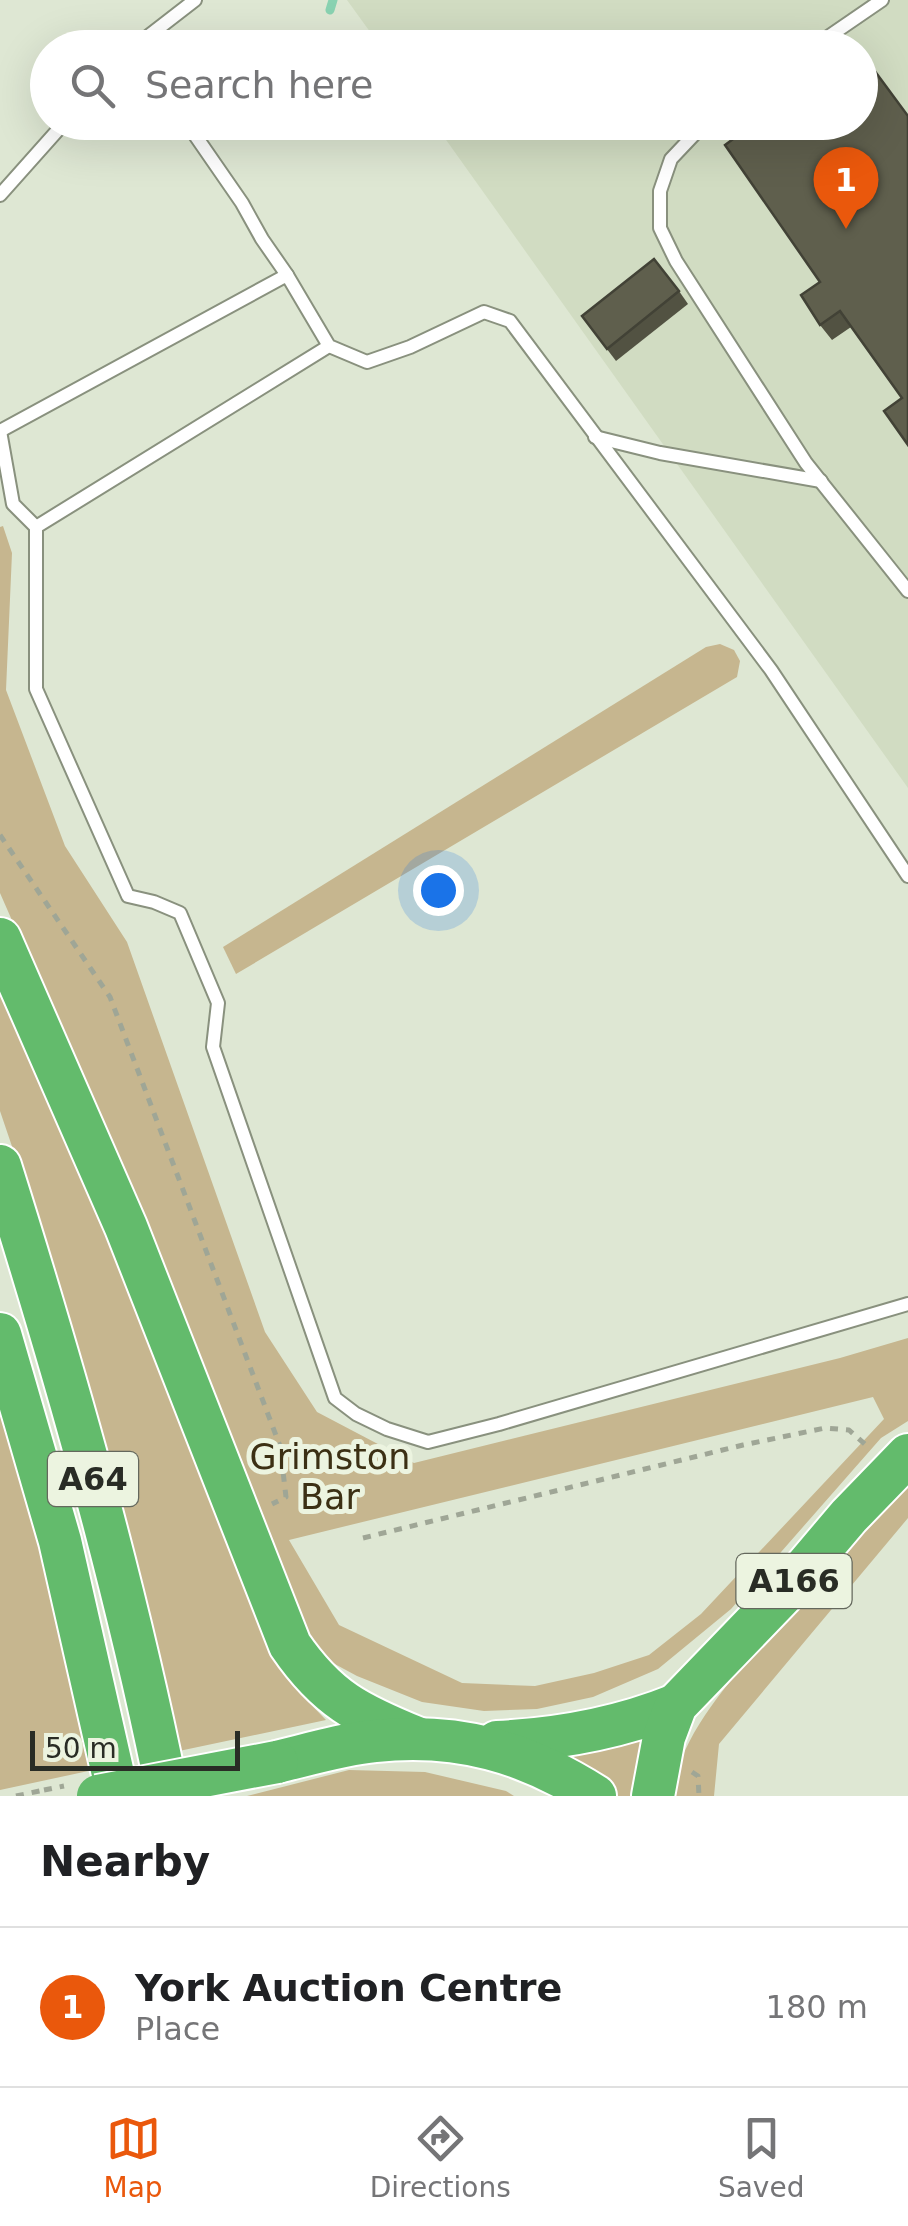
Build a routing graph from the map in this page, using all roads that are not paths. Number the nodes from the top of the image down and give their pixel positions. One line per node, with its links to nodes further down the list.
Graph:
1 (195, 0): 3 (lane)
2 (882, 0): 4 (lane)
3 (155, 30)
4 (838, 30)
5 (49, 140): 8 (lane)
6 (199, 140): 9 (lane)
7 (689, 140): 13 (lane)
8 (0, 195)
9 (287, 274): 10 (lane); 11 (lane)
10 (329, 346): 12 (lane); 14 (lane)
11 (0, 431): 14 (lane)
12 (595, 437): 13 (lane); 16 (lane)
13 (821, 481): 15 (lane)
14 (36, 527): 19 (lane)
15 (908, 591)
16 (908, 876)
17 (0, 939): 23 (highway)
18 (0, 1166): 27 (highway, A64)
19 (908, 1304)
20 (0, 1334): 26 (highway, A64)
21 (901, 1461): 22 (highway, A166)
22 (676, 1705): 24 (highway, A166); 29 (highway, A166)
23 (417, 1738): 24 (highway, A166); 25 (highway, A166, bridge)
24 (474, 1743): 28 (highway, A166)
25 (98, 1796)
26 (118, 1796)
27 (168, 1796)
28 (595, 1796)
29 (653, 1796)

